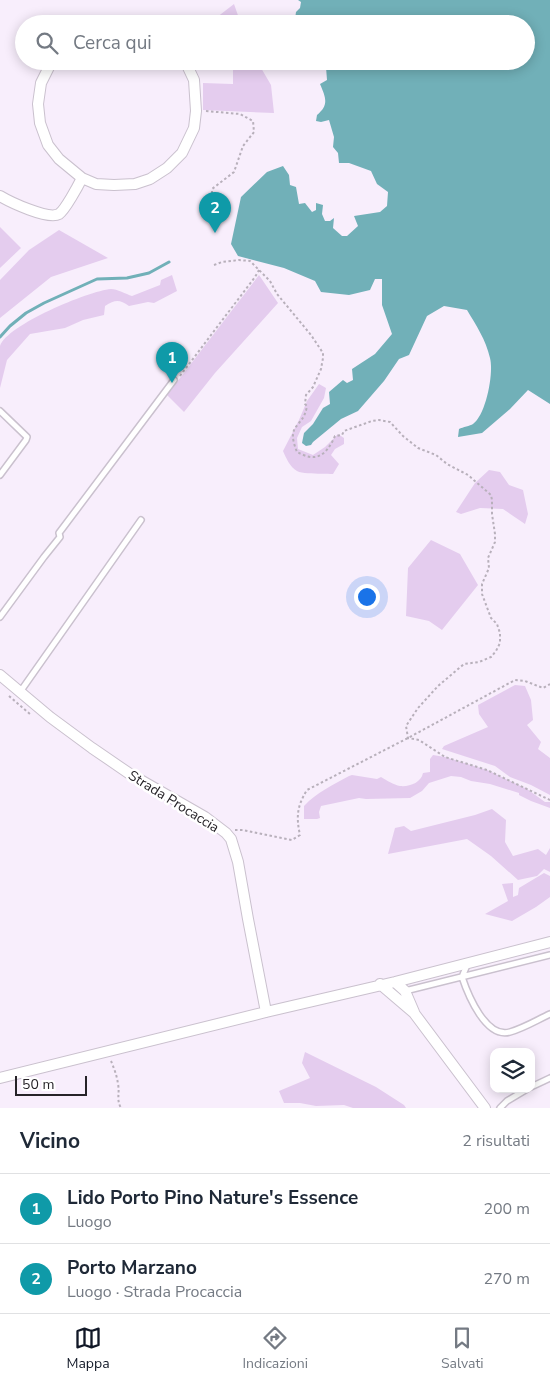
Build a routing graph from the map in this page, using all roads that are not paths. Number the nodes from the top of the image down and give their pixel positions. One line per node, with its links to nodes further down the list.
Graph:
1 (48, 70): 3 (street)
2 (189, 70): 3 (street)
3 (82, 178): 4 (street)
4 (0, 196)
5 (174, 380): 9 (lane)
6 (0, 411): 7 (lane)
7 (0, 475)
8 (140, 520): 11 (lane)
9 (0, 617)
10 (0, 675): 11 (street, Strada Procaccia)
11 (20, 693): 19 (street, Strada Procaccia)
12 (550, 942): 14 (street)
13 (550, 956): 15 (lane)
14 (468, 962): 15 (lane); 16 (street)
15 (462, 977): 18 (lane); 21 (lane)
16 (395, 982): 17 (street); 18 (street)
17 (380, 984): 19 (street); 20 (street)
18 (405, 991): 20 (street)
19 (266, 1012): 22 (street)
20 (414, 1013): 26 (street)
21 (550, 1014)
22 (0, 1078)
23 (550, 1078): 24 (lane)
24 (535, 1085)
25 (520, 1093): 27 (lane)
26 (485, 1108)
27 (500, 1108)

